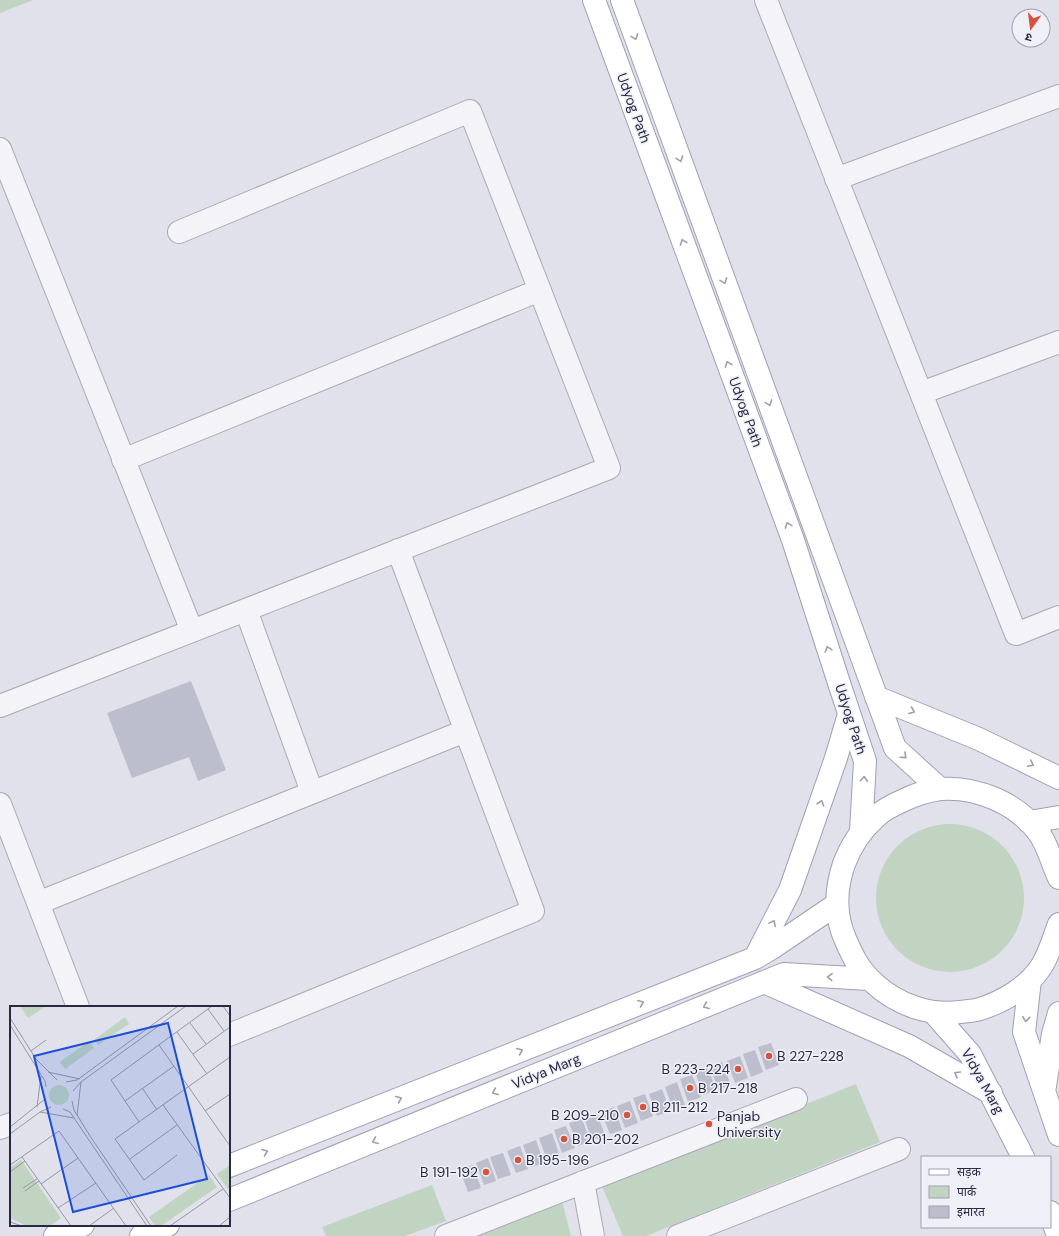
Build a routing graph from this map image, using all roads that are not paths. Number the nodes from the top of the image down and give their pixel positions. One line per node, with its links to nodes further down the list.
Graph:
1 (594, 0): 18 (main road, Udyog Path, one-way to 1)
2 (622, 0): 16 (main road, Udyog Path, one-way to 16)
3 (766, 0): 6 (street)
4 (1059, 96): 6 (street)
5 (0, 149): 11 (street)
6 (836, 178): 10 (street)
7 (179, 232): 8 (street)
8 (540, 290): 11 (street); 12 (street)
9 (1059, 342): 10 (street)
10 (921, 393): 14 (street)
11 (124, 460): 15 (street)
12 (398, 550): 13 (street); 19 (street)
13 (246, 610): 15 (street); 22 (street)
14 (1059, 617)
15 (192, 631): 17 (street)
16 (876, 697): 20 (main road, one-way to 20); 21 (main road, Udyog Path, one-way to 21)
17 (0, 706)
18 (849, 714): 26 (main road, Udyog Path, one-way to 18); 31 (main road, one-way to 18)
19 (465, 731): 22 (street); 38 (street)
20 (1059, 778)
21 (940, 789): 25 (main road); 26 (main road)
22 (312, 792): 28 (street)
23 (0, 804): 28 (street)
24 (1059, 817): 25 (main road)
25 (1029, 822): 27 (main road)
26 (861, 832): 29 (main road)
27 (1059, 878)
28 (38, 903): 35 (street)
29 (837, 904): 31 (main road, Vidya Marg); 32 (main road)
30 (1059, 924): 33 (main road)
31 (755, 958): 47 (main road, Vidya Marg, one-way to 31)
32 (869, 979): 34 (main road, Vidya Marg, one-way to 34); 36 (main road)
33 (1030, 980): 36 (main road); 39 (main road, one-way to 39)
34 (764, 982): 40 (main road, one-way to 34); 49 (main road, Vidya Marg, one-way to 49)
35 (78, 1006)
36 (933, 1012): 40 (main road, Vidya Marg)
37 (1059, 1013): 39 (main road)
38 (230, 1035)
39 (1044, 1091): 44 (main road)
40 (990, 1093): 46 (main road, Vidya Marg)
41 (796, 1099): 48 (street)
42 (10, 1124): 43 (street)
43 (0, 1128)
44 (1059, 1135)
45 (899, 1148): 57 (street)
46 (1022, 1156)
47 (230, 1166)
48 (583, 1182): 55 (street); 56 (street)
49 (230, 1200)
50 (1051, 1215): 58 (main road)
51 (80, 1226): 53 (main road)
52 (166, 1226): 54 (main road)
53 (55, 1236)
54 (141, 1236)
55 (446, 1236)
56 (593, 1236)
57 (678, 1236)
58 (1058, 1236)

